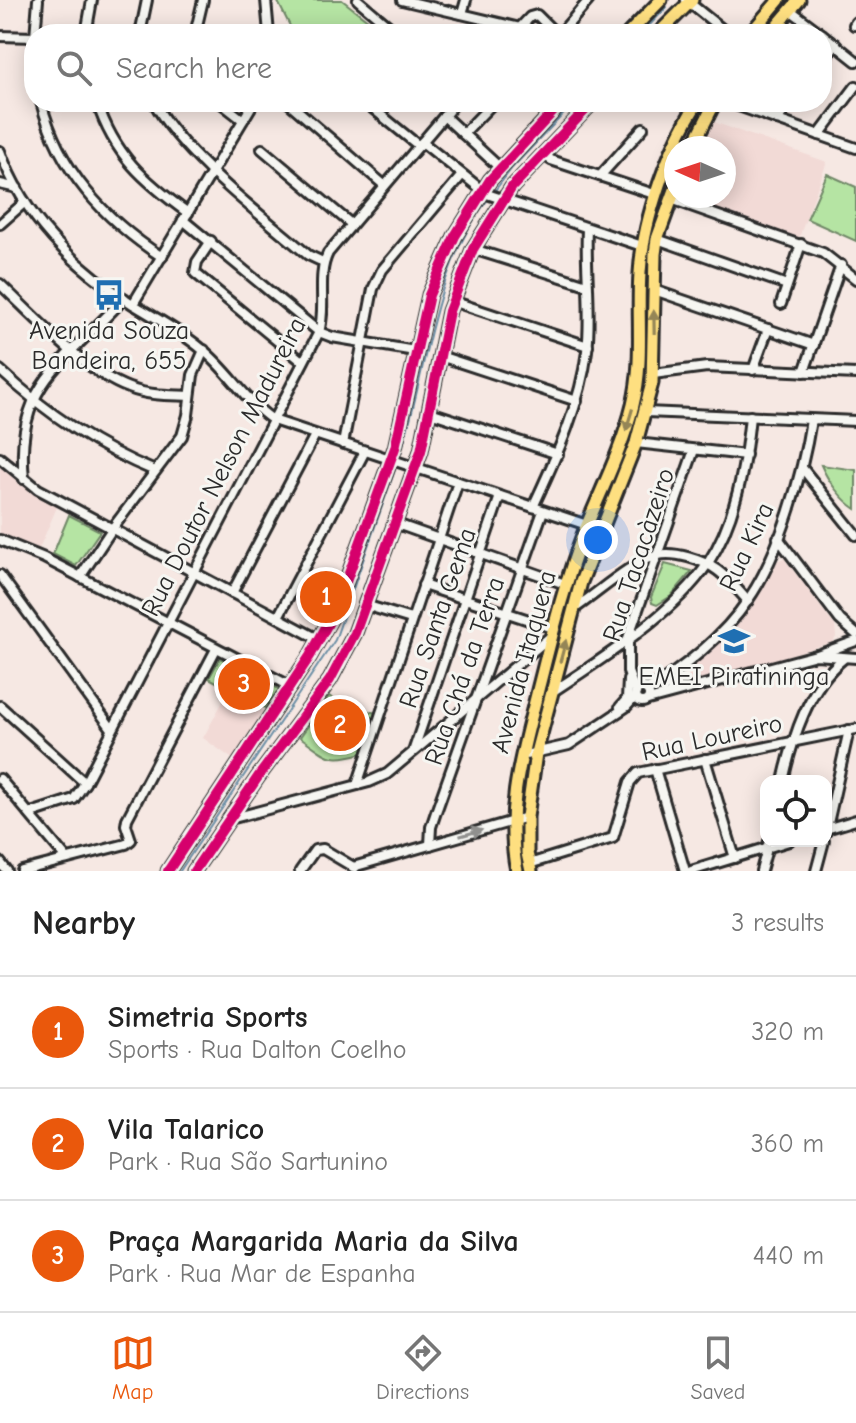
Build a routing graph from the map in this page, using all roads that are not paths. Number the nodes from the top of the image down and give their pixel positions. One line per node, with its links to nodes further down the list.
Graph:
1 (38, 0): 16 (street)
2 (92, 0): 17 (street)
3 (147, 0): 18 (street)
4 (203, 0): 19 (street)
5 (266, 0): 20 (street)
6 (358, 0): 21 (street)
7 (402, 0): 15 (street)
8 (466, 0): 15 (street)
9 (589, 0): 25 (street)
10 (661, 0): 26 (main road)
11 (779, 0): 29 (main road)
12 (799, 0): 14 (main road)
13 (688, 1): 27 (main road); 28 (street)
14 (790, 10): 30 (main road); 31 (street)
15 (462, 14): 22 (street)
16 (35, 24)
17 (88, 24)
18 (142, 24)
19 (197, 24)
20 (268, 24)
21 (386, 24)
22 (494, 24)
23 (524, 24): 24 (street)
24 (547, 24)
25 (567, 24)
26 (638, 24)
27 (667, 24)
28 (716, 24)
29 (759, 24)
30 (778, 24)
31 (809, 24)
32 (0, 36): 33 (street)
33 (24, 37)
34 (832, 41): 35 (street)
35 (836, 44): 36 (street); 37 (street)
36 (832, 49)
37 (856, 61)
38 (856, 86): 59 (street)
39 (45, 112): 89 (street)
40 (101, 112): 80 (street)
41 (161, 112): 68 (street)
42 (233, 112): 55 (street)
43 (248, 112): 55 (street)
44 (299, 112): 72 (street)
45 (378, 112): 61 (street)
46 (447, 112): 54 (street)
47 (484, 112): 58 (street)
48 (553, 112): 67 (main road)
49 (583, 112): 65 (main road)
50 (693, 112): 75 (main road, Avenida Itaquera)
51 (710, 112): 60 (main road)
52 (755, 112): 56 (street)
53 (783, 112): 56 (street)
54 (444, 116): 58 (street); 61 (street)
55 (243, 120): 68 (street)
56 (777, 120): 59 (street)
57 (643, 128): 70 (street)
58 (463, 134): 67 (street)
59 (819, 135): 62 (street)
60 (698, 136)
61 (420, 144): 69 (street); 72 (street)
62 (856, 148)
63 (262, 149): 82 (street)
64 (0, 151): 66 (street)
65 (543, 154): 70 (street); 76 (main road)
66 (6, 166): 71 (street); 73 (street)
67 (500, 168): 74 (main road)
68 (213, 171): 80 (street); 90 (street)
69 (462, 175): 74 (street); 103 (street)
70 (600, 176): 75 (street)
71 (0, 181): 73 (street)
72 (384, 185): 82 (street)
73 (17, 188): 77 (street)
74 (484, 193): 76 (street); 108 (main road)
75 (657, 195): 87 (main road, Avenida Itaquera)
76 (500, 200): 83 (street); 88 (main road)
77 (25, 202): 81 (street); 97 (street)
78 (668, 208): 84 (main road, Avenida Itaquera)
79 (711, 208): 86 (street)
80 (186, 216): 85 (street); 89 (street)
81 (0, 224)
82 (351, 224): 90 (street)
83 (587, 229): 87 (street); 94 (street)
84 (657, 239): 95 (street); 96 (main road, Avenida Itaquera)
85 (211, 241): 102 (street); 110 (street)
86 (801, 244): 91 (street); 95 (street)
87 (642, 246): 144 (main road, Avenida Itaquera, one-way to 144)
88 (473, 249): 94 (street); 98 (main road)
89 (162, 257): 99 (street)
90 (323, 262): 102 (street, Rua Doutor Nelson Madureira)
91 (841, 265): 92 (street); 104 (street)
92 (856, 279)
93 (0, 284): 106 (street)
94 (587, 285): 105 (street)
95 (787, 285): 100 (street)
96 (654, 290): 101 (street); 114 (main road, Avenida Itaquera, one-way to 96)
97 (124, 298): 99 (street); 106 (street)
98 (452, 301): 105 (street); 109 (main road)
99 (133, 304): 107 (street)
100 (781, 304)
101 (768, 329): 104 (street); 112 (street)
102 (319, 332): 103 (street); 110 (street, Rua Doutor Nelson Madureira)
103 (362, 342): 108 (street); 127 (street)
104 (814, 345): 113 (street)
105 (588, 346): 118 (street)
106 (71, 350): 116 (street); 117 (street)
107 (204, 350): 116 (street); 122 (street)
108 (415, 351): 133 (main road)
109 (440, 356): 118 (street); 119 (main road)
110 (303, 362): 122 (street, Rua Doutor Nelson Madureira)
111 (0, 370): 117 (street)
112 (753, 370): 113 (street); 114 (street)
113 (804, 372): 115 (street)
114 (653, 374): 120 (main road, Avenida Itaquera)
115 (856, 374)
116 (190, 396): 136 (street)
117 (32, 399): 136 (street); 137 (street)
118 (577, 401): 130 (street)
119 (430, 412): 130 (street); 134 (main road)
120 (646, 412): 121 (street); 126 (main road, Avenida Itaquera)
121 (750, 416): 123 (street); 131 (street)
122 (273, 420): 125 (street); 154 (street, Rua Doutor Nelson Madureira)
123 (811, 420): 124 (street); 135 (street, Rua Kira)
124 (856, 421)
125 (315, 435): 127 (street); 160 (street)
126 (636, 443): 128 (street); 157 (main road, Avenida Itaquera)
127 (343, 444): 129 (street)
128 (694, 450): 131 (street); 151 (street, Rua Tacacàzeiro)
129 (365, 451): 133 (street); 166 (street)
130 (558, 454): 140 (street)
131 (746, 455): 152 (street)
132 (0, 458): 137 (street)
133 (393, 461): 134 (street); 173 (main road)
134 (414, 468): 138 (street); 143 (main road)
135 (803, 469): 142 (street); 147 (street, Rua Kira)
136 (155, 471): 145 (street)
137 (24, 480): 145 (street)
138 (458, 482): 139 (street); 148 (street)
139 (500, 496): 140 (street); 150 (street, Rua Santa Gema)
140 (533, 507): 141 (street)
141 (543, 511): 144 (street); 153 (street, Rua Chá da Terra)
142 (851, 522): 146 (street)
143 (394, 523): 148 (street); 163 (main road)
144 (587, 525): 157 (main road); 158 (main road, Avenida Itaquera)
145 (112, 529): 154 (street); 156 (street)
146 (856, 535)
147 (778, 538): 162 (street, Rua Kira); 168 (street)
148 (438, 539): 150 (street); 159 (street)
149 (0, 540): 156 (street)
150 (481, 554): 153 (street); 161 (street, Rua Santa Gema)
151 (657, 555): 152 (street); 164 (street); 172 (street, Rua Tacacàzeiro)
152 (708, 564): 162 (street); 172 (street)
153 (523, 568): 158 (street); 165 (street, Rua Chá da Terra)
154 (193, 572): 160 (street); 169 (street, Rua Doutor Nelson Madureira)
155 (0, 575): 191 (street)
156 (80, 577): 169 (street)
157 (581, 582): 164 (main road, Avenida Itaquera)
158 (565, 584): 170 (main road, Avenida Itaquera)
159 (423, 585): 161 (street); 167 (street)
160 (232, 593): 166 (street)
161 (466, 599): 165 (street); 194 (street, Rua Santa Gema)
162 (748, 601): 180 (street, Rua Kira)
163 (365, 605): 167 (street); 206 (main road)
164 (574, 610): 185 (main road, Avenida Itaquera, one-way to 164)
165 (508, 612): 170 (street); 188 (street, Rua Chá da Terra)
166 (278, 617): 173 (street)
167 (411, 619): 202 (street)
168 (840, 620): 171 (street); 175 (street)
169 (167, 624): 176 (street); 191 (street, Rua Doutor Nelson Madureira)
170 (552, 632): 188 (street); 196 (main road, Avenida Itaquera)
171 (856, 634)
172 (628, 638): 181 (street, Rua Tacacàzeiro); 185 (street)
173 (320, 640): 183 (main road)
174 (856, 642): 175 (street); 178 (street)
175 (839, 646): 177 (street); 179 (street)
176 (216, 649): 183 (street); 215 (street)
177 (816, 655): 179 (street); 184 (street)
178 (856, 656): 179 (street)
179 (842, 657): 193 (street)
180 (678, 668): 182 (street, Rua Kira); 184 (street)
181 (628, 672): 186 (street, Rua Tacacàzeiro); 190 (street, Rua Tacacàzeiro)
182 (656, 685): 184 (street); 187 (street, Rua Kira)
183 (290, 686): 221 (main road)
184 (687, 690): 187 (street)
185 (552, 692): 195 (main road, Avenida Itaquera)
186 (636, 695): 187 (street); 190 (street)
187 (647, 695)
188 (478, 698): 194 (street); 210 (street, Rua Chá da Terra)
189 (0, 706): 201 (street)
190 (611, 716): 195 (street)
191 (112, 729): 201 (street, Rua Doutor Nelson Madureira)
192 (853, 729): 193 (street, Rua Loureiro); 203 (street)
193 (792, 741): 197 (street, Rua Loureiro); 199 (street)
194 (413, 753): 202 (street)
195 (536, 753): 196 (street); 205 (main road, Avenida Itaquera)
196 (521, 756): 208 (main road, Avenida Itaquera)
197 (705, 759): 198 (street, Rua Loureiro); 214 (street)
198 (655, 769): 217 (street, Rua Loureiro); 225 (street)
199 (784, 775)
200 (0, 779): 204 (street)
201 (85, 783): 204 (street)
202 (357, 785): 206 (street)
203 (832, 808)
204 (31, 813): 215 (street)
205 (527, 817): 208 (street); 217 (main road, Avenida Itaquera)
206 (229, 819): 222 (main road)
207 (856, 820): 209 (street)
208 (513, 821): 210 (street, one-way to 208); 224 (main road, Avenida Itaquera)
209 (832, 828)
210 (430, 845): 218 (street)
211 (761, 847): 214 (street)
212 (767, 847): 226 (street)
213 (822, 847): 227 (street)
214 (735, 858): 225 (street)
215 (67, 859): 220 (street)
216 (0, 862): 219 (street)
217 (530, 867)
218 (356, 869): 223 (street)
219 (7, 871)
220 (22, 871)
221 (168, 871)
222 (194, 871)
223 (300, 871)
224 (517, 871)
225 (688, 871)
226 (761, 871)
227 (816, 871)

